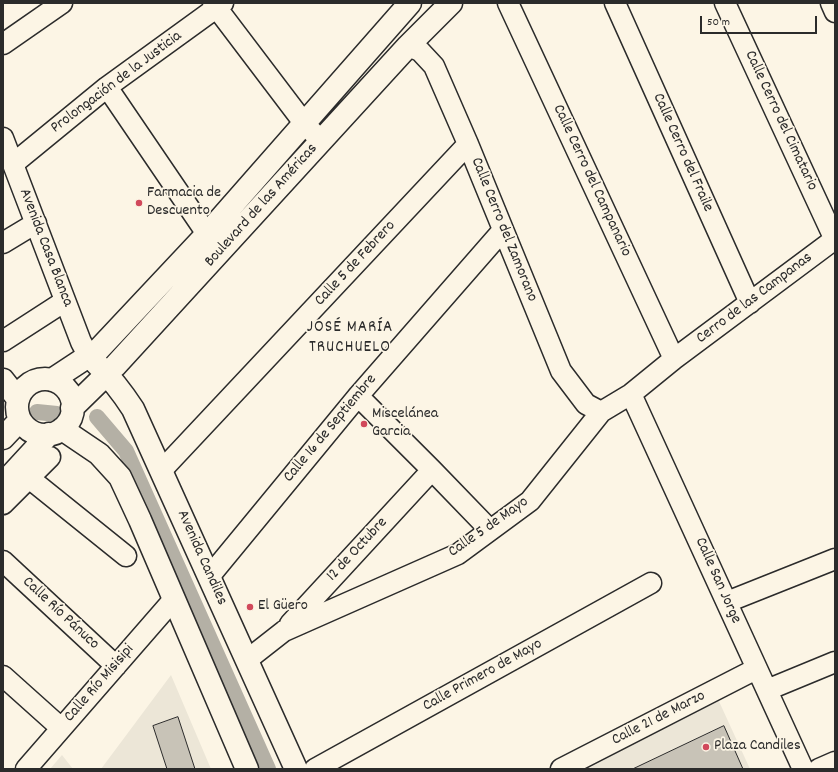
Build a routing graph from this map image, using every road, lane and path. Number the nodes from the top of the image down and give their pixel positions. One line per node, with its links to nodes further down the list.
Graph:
1 (62, 3): 10 (street)
2 (450, 3): 11 (main road, Boulevard de las Américas)
3 (508, 3): 27 (street, Calle Cerro del Campanario)
4 (615, 3): 24 (street, Calle Cerro del Fraile)
5 (725, 3): 21 (street, Calle Cerro del Cimatario)
6 (831, 3): 9 (street)
7 (409, 4): 13 (main road, Boulevard de las Américas)
8 (218, 5): 12 (street, Prolongación de la Justicia); 13 (street)
9 (835, 12)
10 (3, 44)
11 (408, 46): 15 (main road, Boulevard de las Américas); 16 (street, Calle Cerro del Zamorano)
12 (107, 88): 17 (street, Prolongación de la Justicia); 20 (street)
13 (304, 123): 15 (street); 20 (main road, Boulevard de las Américas)
14 (3, 138): 17 (street, Avenida Casa Blanca)
15 (321, 141): 28 (main road, Boulevard de las Américas)
16 (468, 144): 19 (street, Calle Cerro del Zamorano); 40 (street, Calle 5 de Febrero)
17 (13, 164): 18 (street, Avenida Casa Blanca)
18 (36, 223): 22 (street); 23 (street, Avenida Casa Blanca)
19 (502, 230): 32 (street, Calle 16 de Septiembre); 35 (street, Calle Cerro del Zamorano)
20 (207, 234): 26 (main road, Boulevard de las Américas)
21 (835, 240): 24 (street, Cerro de las Campanas)
22 (3, 243)
23 (65, 301): 25 (street); 26 (street, Avenida Casa Blanca)
24 (750, 303): 27 (street, Cerro de las Campanas)
25 (3, 340)
26 (89, 357): 28 (main road, Avenida Candiles); 30 (main road, Boulevard de las Américas)
27 (674, 359): 31 (street, Calle 5 de Mayo)
28 (107, 374): 33 (main road, Boulevard de las Américas); 40 (main road, Avenida Candiles)
29 (3, 380): 34 (main road)
30 (52, 380): 33 (main road); 34 (main road)
31 (631, 394): 35 (street, Calle 5 de Mayo); 51 (street, Calle San Jorge)
32 (358, 396): 39 (street); 48 (street, Calle 16 de Septiembre)
33 (72, 408): 36 (main road)
34 (19, 410): 36 (main road); 37 (main road)
35 (600, 412): 44 (street, Calle 5 de Mayo)
36 (55, 431): 42 (main road); 50 (main road)
37 (3, 438)
38 (50, 458): 41 (street)
39 (432, 470): 44 (street); 52 (street, 12 de Octubre)
40 (161, 471): 48 (main road, Avenida Candiles)
41 (29, 478): 43 (street); 45 (street)
42 (3, 484)
43 (3, 504)
44 (490, 530): 52 (street, Calle 5 de Mayo)
45 (126, 556)
46 (835, 559): 51 (street)
47 (3, 561): 55 (street, Calle Río Pánuco)
48 (209, 577): 53 (main road, Avenida Candiles)
49 (652, 583): 64 (street, Calle Primero de Mayo)
50 (174, 600): 55 (street, Calle Río Misisipi); 62 (main road)
51 (727, 602): 56 (street, Calle San Jorge)
52 (284, 631): 53 (street, Calle 5 de Mayo)
53 (247, 660): 63 (main road, Avenida Candiles)
54 (835, 662): 58 (street)
55 (116, 666): 59 (street, Calle Río Misisipi)
56 (756, 669): 58 (street, Calle San Jorge); 65 (street, Calle 21 de Marzo)
57 (3, 676): 59 (street)
58 (767, 690): 66 (street, Calle San Jorge)
59 (61, 728): 61 (street, Calle Río Misisipi)
60 (835, 762): 67 (street)
61 (26, 769)
62 (248, 769)
63 (296, 769)
64 (315, 769)
65 (561, 769)
66 (802, 769)
67 (819, 769)

